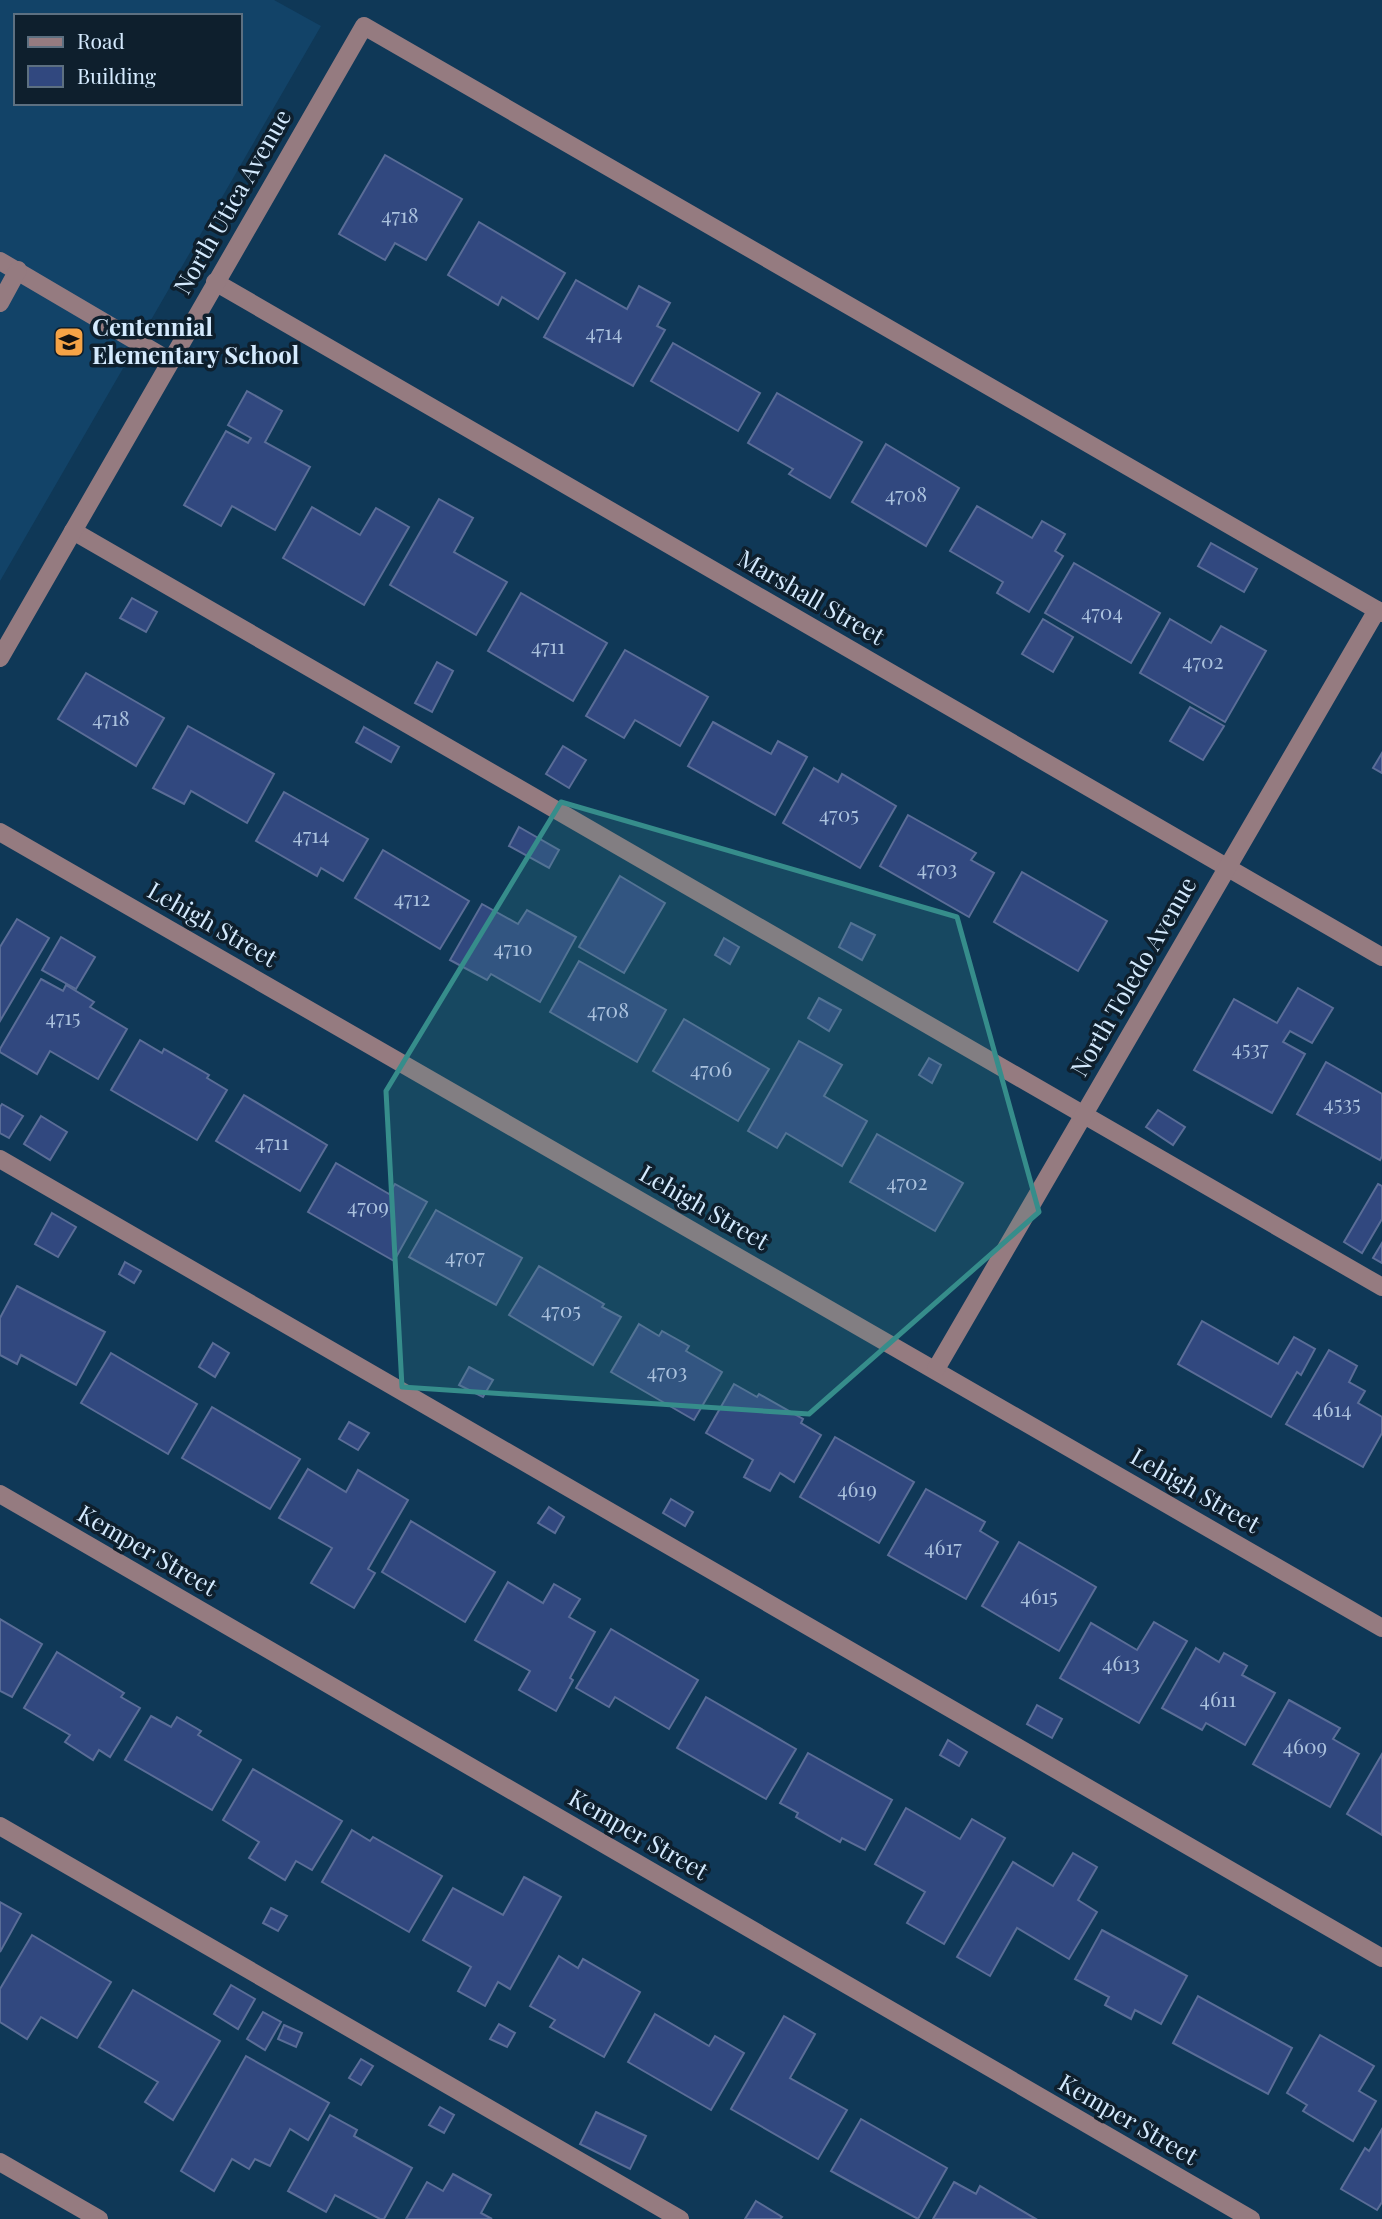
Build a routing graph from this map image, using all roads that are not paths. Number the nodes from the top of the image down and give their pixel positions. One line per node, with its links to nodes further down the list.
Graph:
1 (0, 261): 2 (street)
2 (18, 270): 4 (street); 5 (street)
3 (215, 282): 5 (street, North Utica Avenue); 7 (street, North Utica Avenue); 10 (street, Marshall Street)
4 (0, 303)
5 (170, 361): 6 (street, North Utica Avenue)
6 (73, 531): 8 (street, North Utica Avenue); 12 (street)
7 (1380, 611): 10 (street, North Toledo Avenue)
8 (0, 658)
9 (0, 832): 15 (street, Lehigh Street)
10 (1226, 867): 11 (street, Marshall Street); 12 (street, North Toledo Avenue)
11 (1382, 957)
12 (1083, 1114): 14 (street); 15 (street, North Toledo Avenue)
13 (0, 1159): 19 (street)
14 (1382, 1287)
15 (936, 1369): 17 (street, Lehigh Street)
16 (0, 1494): 23 (street, Kemper Street)
17 (1382, 1628)
18 (0, 1826): 22 (street)
19 (1382, 1958)
20 (0, 2162): 21 (street)
21 (99, 2219)
22 (680, 2219)
23 (1251, 2219)

